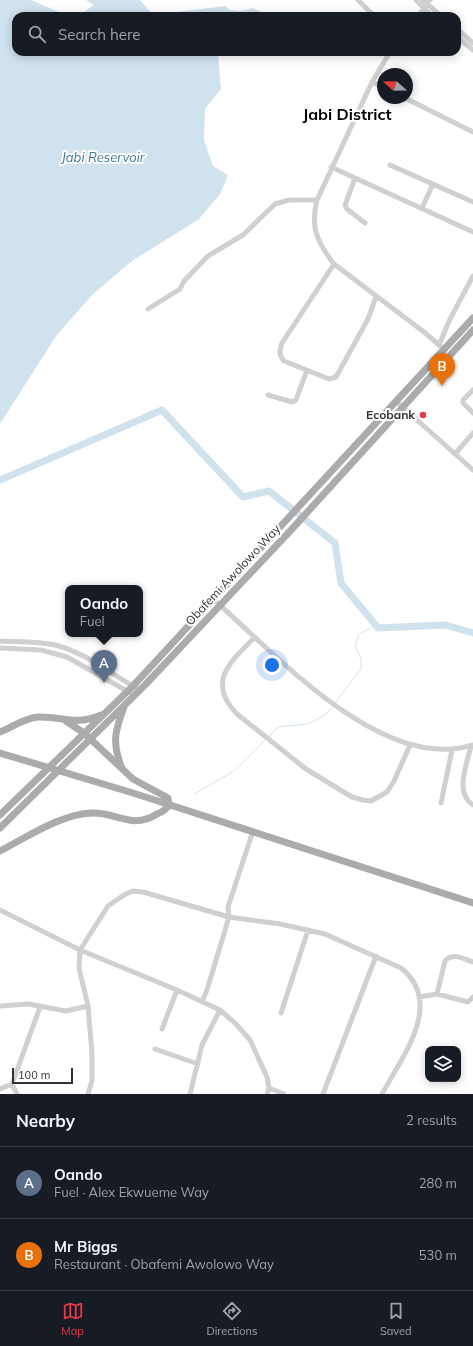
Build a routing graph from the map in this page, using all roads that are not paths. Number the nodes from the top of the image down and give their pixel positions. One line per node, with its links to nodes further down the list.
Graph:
1 (358, 0): 4 (street)
2 (416, 0): 3 (street)
3 (426, 3): 5 (street); 6 (street)
4 (370, 12)
5 (420, 12)
6 (436, 12)
7 (461, 32): 9 (street)
8 (461, 40): 10 (street)
9 (473, 42)
10 (473, 50)
11 (388, 56): 12 (street)
12 (372, 82): 13 (street); 17 (street)
13 (377, 84)
14 (413, 102): 15 (street)
15 (473, 132)
16 (390, 164): 19 (street)
17 (331, 167): 18 (street); 20 (street)
18 (355, 178): 22 (street); 23 (street)
19 (433, 184): 21 (street); 22 (street)
20 (317, 200): 25 (street); 28 (street)
21 (473, 202)
22 (422, 208): 24 (street)
23 (365, 223)
24 (473, 232)
25 (334, 264): 27 (street); 32 (street)
26 (473, 276): 31 (street)
27 (376, 297): 31 (street); 32 (street)
28 (148, 308)
29 (473, 318): 31 (main road, Obafemi Awolowo Way)
30 (473, 330): 35 (main road, Obafemi Awolowo Way)
31 (442, 348): 35 (main road, Obafemi Awolowo Way)
32 (307, 370): 34 (street)
33 (473, 390): 36 (street)
34 (268, 395)
35 (400, 405): 38 (street); 40 (main road, Obafemi Awolowo Way); 41 (main road, Obafemi Awolowo Way)
36 (473, 414)
37 (473, 433): 38 (street)
38 (455, 454): 39 (street)
39 (473, 470)
40 (213, 599): 41 (street); 45 (main road, Obafemi Awolowo Way)
41 (220, 605): 42 (street); 45 (main road, Obafemi Awolowo Way)
42 (255, 637): 51 (street); 51 (street)
43 (0, 641): 45 (street)
44 (0, 648): 45 (street)
45 (134, 690): 46 (main road, Obafemi Awolowo Way); 47 (main road, Obafemi Awolowo Way)
46 (125, 704): 50 (main road, Obafemi Awolowo Way); 55 (main road)
47 (105, 714): 48 (main road); 50 (main road, Obafemi Awolowo Way)
48 (66, 721): 49 (main road); 50 (main road)
49 (0, 732)
50 (87, 736): 55 (main road); 59 (main road, Obafemi Awolowo Way); 60 (main road, Obafemi Awolowo Way)
51 (410, 745): 53 (street)
52 (472, 746): 53 (street); 58 (street)
53 (452, 750): 56 (street)
54 (0, 753): 57 (main road)
55 (123, 770): 57 (main road)
56 (441, 803)
57 (169, 805): 61 (main road); 62 (main road)
58 (473, 805)
59 (0, 815)
60 (0, 828)
61 (252, 831): 63 (main road); 65 (street)
62 (0, 851)
63 (473, 903)
64 (0, 910): 67 (street)
65 (229, 917): 66 (street); 67 (street); 74 (street)
66 (308, 930): 68 (street); 79 (street)
67 (80, 950): 70 (street); 76 (street)
68 (376, 956): 72 (street); 91 (street)
69 (473, 962): 71 (street)
70 (177, 990): 74 (street); 80 (street)
71 (437, 994): 72 (street); 73 (street)
72 (419, 997): 92 (street)
73 (473, 997)
74 (202, 1002): 78 (street)
75 (0, 1006): 77 (street)
76 (88, 1006): 77 (street); 87 (street)
77 (40, 1007): 83 (street)
78 (220, 1010): 82 (street); 84 (street)
79 (281, 1014)
80 (162, 1029)
81 (154, 1049): 82 (street)
82 (198, 1064): 88 (street)
83 (12, 1084): 85 (street); 86 (street)
84 (269, 1088): 89 (street); 90 (street)
85 (0, 1089)
86 (17, 1094)
87 (88, 1094)
88 (190, 1094)
89 (267, 1094)
90 (284, 1094)
91 (323, 1094)
92 (382, 1094)

